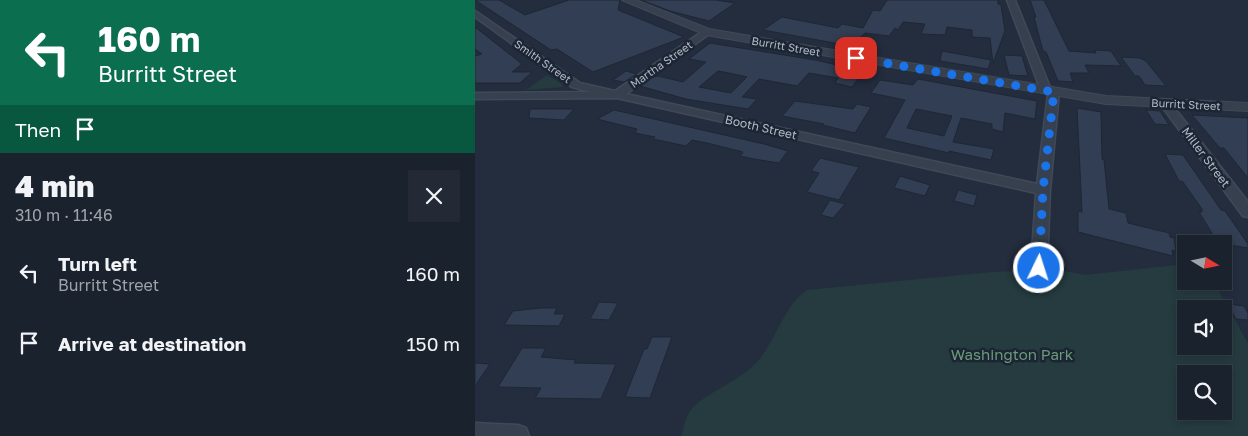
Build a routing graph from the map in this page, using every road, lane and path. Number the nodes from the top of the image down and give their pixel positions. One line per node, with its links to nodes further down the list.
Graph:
1 (627, 0): 4 (street, Burritt Street)
2 (1011, 0): 5 (street)
3 (475, 13): 6 (street, Smith Street)
4 (706, 32): 5 (street, Burritt Street); 6 (street, Martha Street)
5 (1050, 91): 8 (street, Burritt Street); 10 (street)
6 (617, 95): 7 (street, Booth Street); 10 (street, Booth Street)
7 (475, 96)
8 (1165, 103): 9 (street, Burritt Street); 11 (street, Miller Street)
9 (1248, 107)
10 (1043, 190): 12 (street)
11 (1248, 212)
12 (1039, 268)
13 (475, 434): 14 (street)
14 (518, 436)

